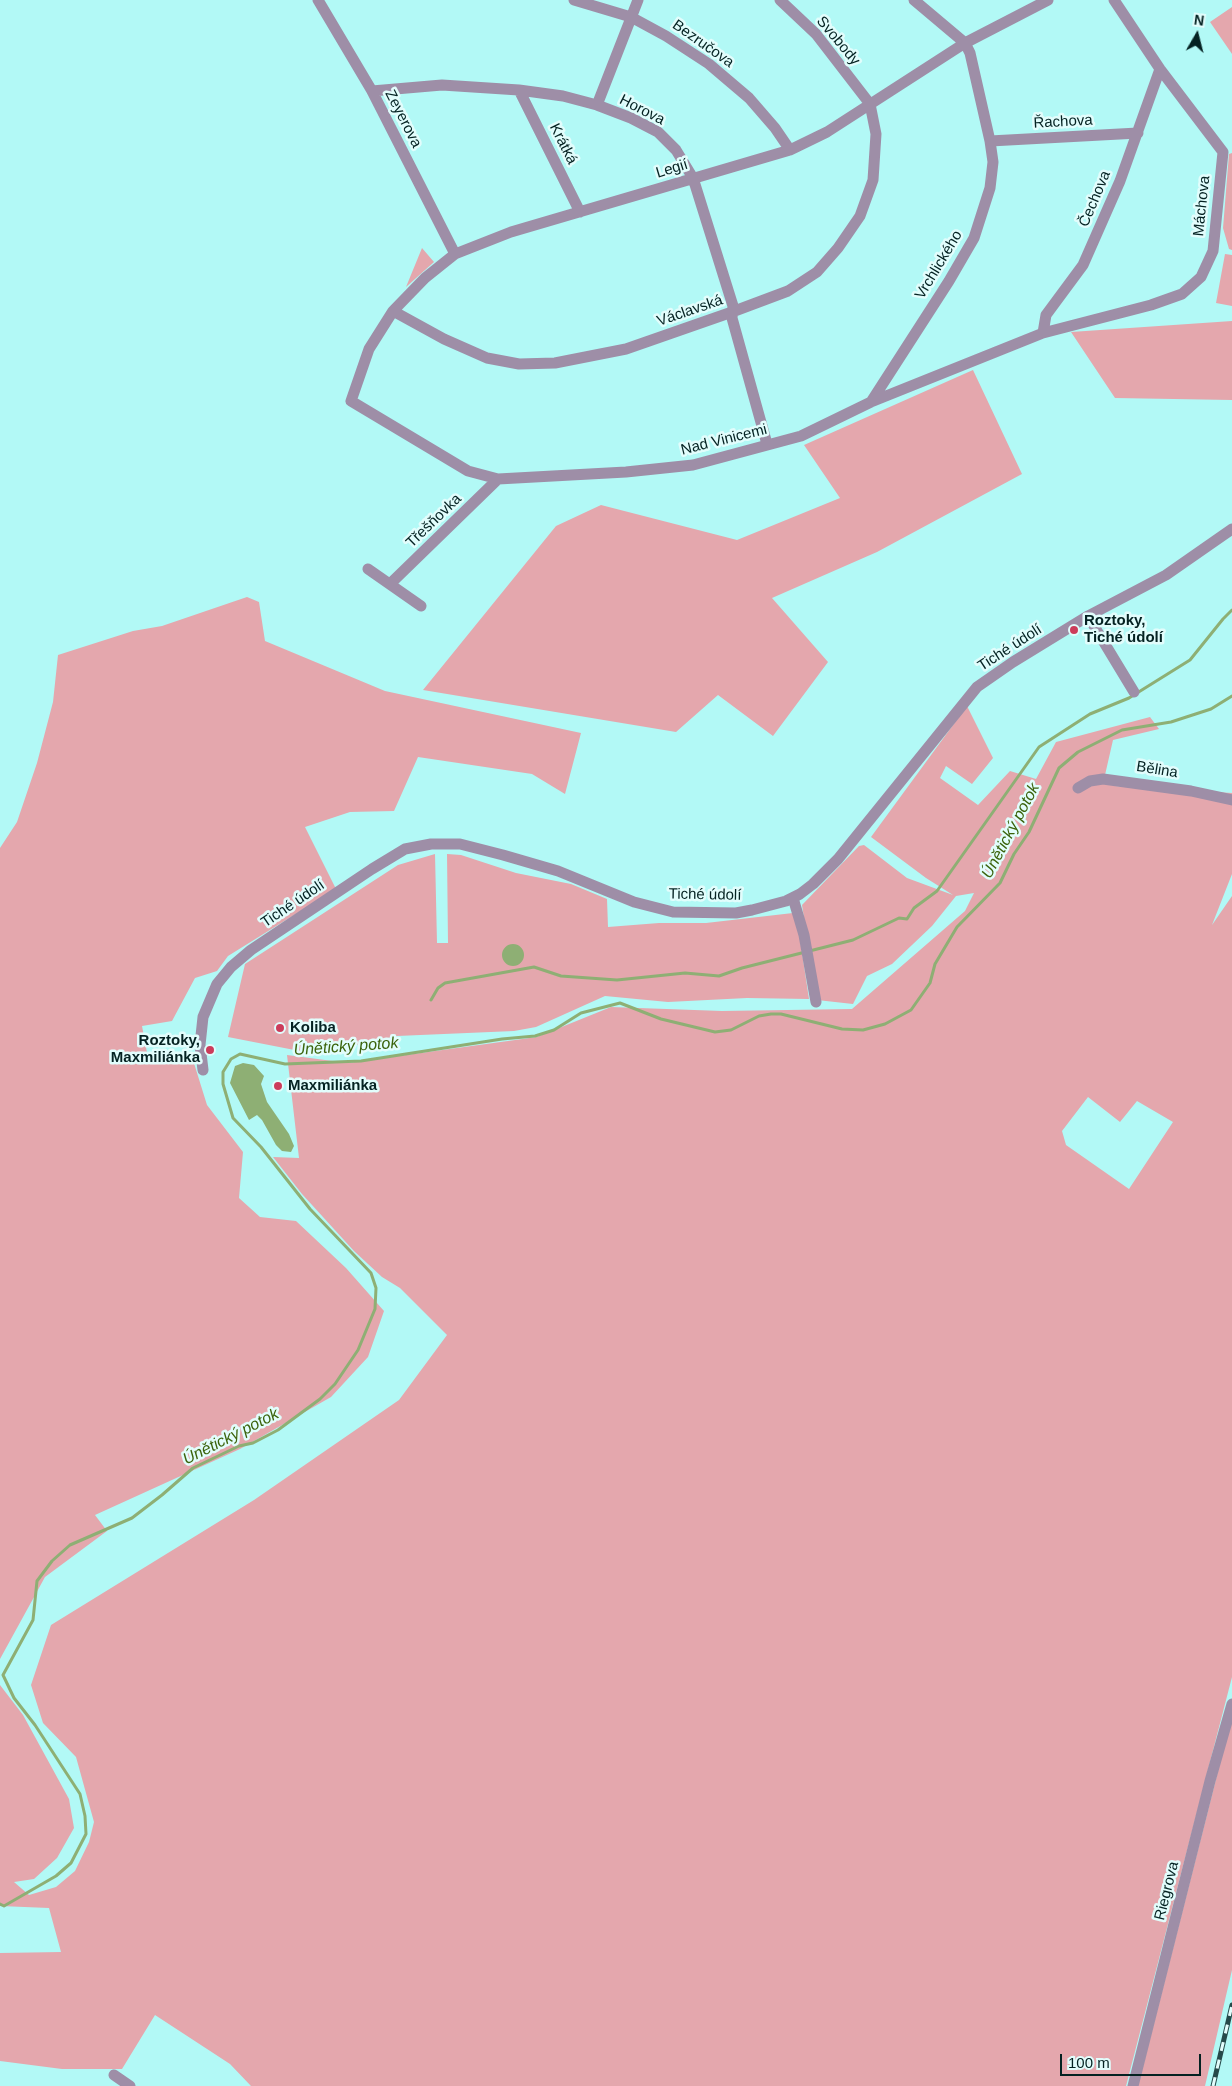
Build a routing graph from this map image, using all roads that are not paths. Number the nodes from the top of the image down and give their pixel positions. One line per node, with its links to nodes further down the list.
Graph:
1 (318, 0): 12 (street, Zeyerova)
2 (574, 0): 8 (street, Bezručova)
3 (638, 0): 8 (street)
4 (780, 0): 13 (street, Svobody)
5 (914, 0): 9 (street)
6 (1048, 0): 9 (street, Legií)
7 (1114, 0): 10 (street, Máchova)
8 (632, 17): 14 (street); 17 (street, Bezručova)
9 (965, 43): 13 (street, Legií); 16 (street, Vrchlického)
10 (1160, 69): 15 (street, Čechova); 23 (street, Máchova)
11 (519, 90): 12 (street, Horova); 14 (street, Horova); 19 (street, Krátká)
12 (372, 91): 20 (street, Zeyerova)
13 (870, 104): 17 (street, Legií); 22 (street, Václavská)
14 (597, 105): 18 (street, Horova)
15 (1138, 133): 16 (street, Řachova); 23 (street, Čechova)
16 (990, 141): 25 (street, Vrchlického)
17 (790, 150): 18 (street, Legií)
18 (693, 178): 19 (street, Legií); 22 (street, Horova)
19 (580, 212): 20 (street, Legií)
20 (455, 254): 21 (street, Legií)
21 (393, 311): 22 (street, Václavská); 24 (street, Legií)
22 (732, 312): 26 (street, Horova)
23 (1043, 333): 25 (street, Nad Vinicemi)
24 (351, 401): 27 (street, Nad Vinicemi)
25 (871, 402): 26 (street, Nad Vinicemi)
26 (767, 444): 27 (street, Nad Vinicemi)
27 (498, 479): 30 (street, Třešňovka)
28 (1232, 529): 32 (street, Tiché údolí)
29 (368, 569): 30 (street)
30 (390, 584): 31 (street)
31 (421, 606)
32 (1088, 616): 33 (street); 36 (street, Tiché údolí)
33 (1134, 692)
34 (1078, 788): 35 (street, Bělina)
35 (1232, 800)
36 (793, 898): 37 (street); 38 (street, Tiché údolí)
37 (816, 1002)
38 (203, 1070)
39 (1232, 1704): 42 (street, Riegrova)
40 (114, 2075): 41 (street)
41 (130, 2086)
42 (1133, 2086)

